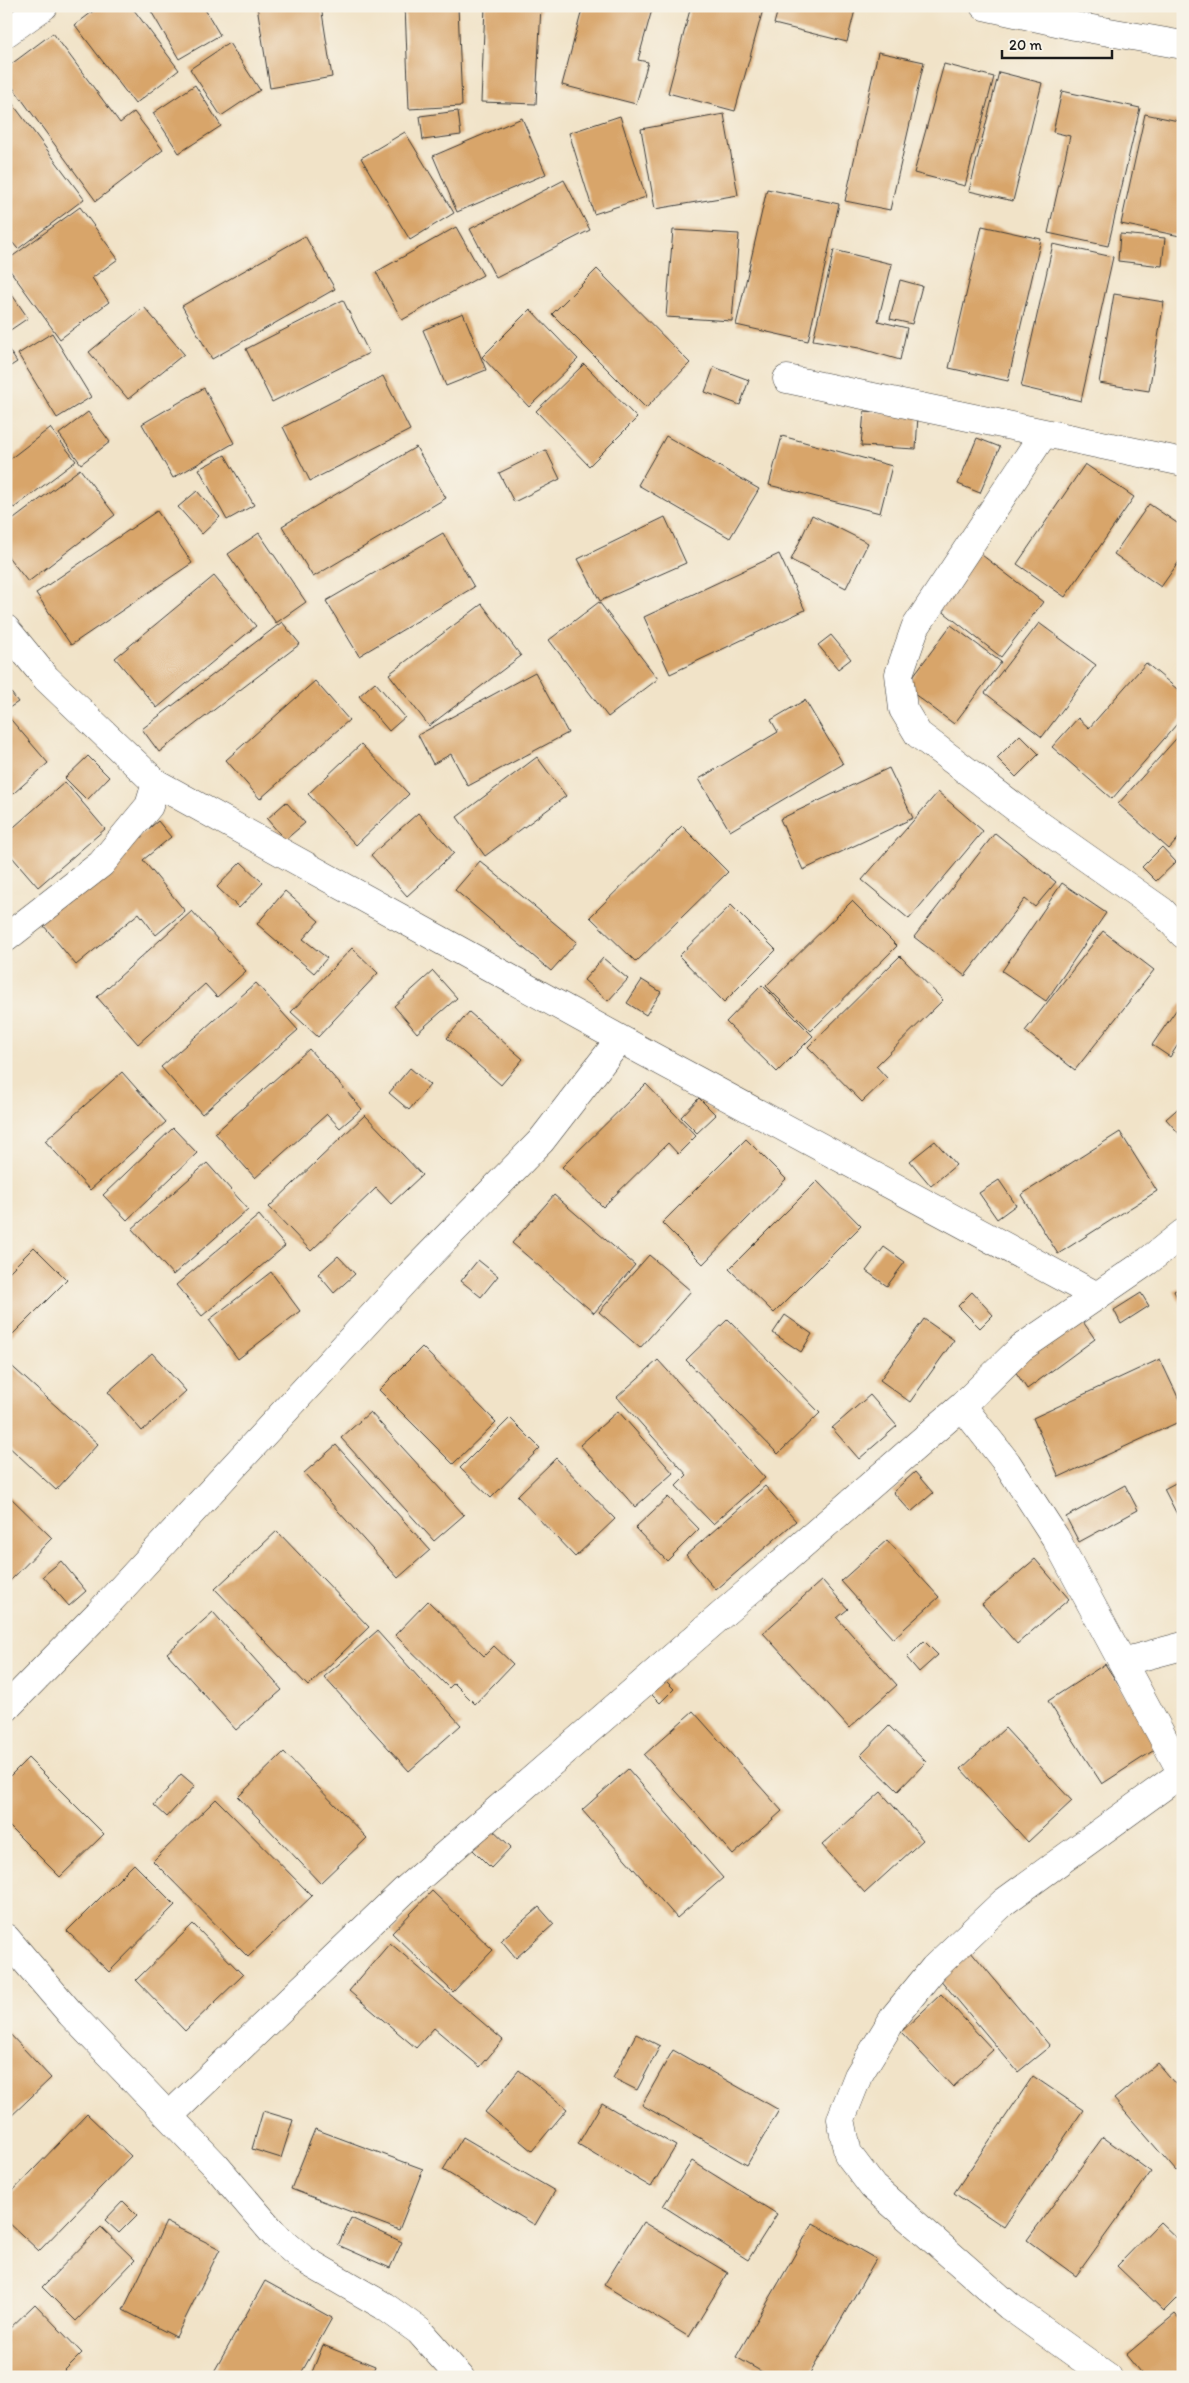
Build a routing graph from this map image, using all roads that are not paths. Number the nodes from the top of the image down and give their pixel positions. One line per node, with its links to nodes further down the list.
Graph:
1 (44, 6): 3 (street)
2 (984, 6): 4 (street)
3 (6, 33)
4 (1183, 45)
5 (787, 379): 6 (street)
6 (1044, 433): 7 (street); 10 (street)
7 (1183, 462)
8 (6, 629): 9 (street)
9 (156, 783): 11 (street); 12 (street)
10 (1183, 934)
11 (6, 938)
12 (620, 1039): 14 (street); 18 (street)
13 (1183, 1233): 14 (street)
14 (1097, 1296): 15 (street)
15 (962, 1406): 17 (street); 21 (street)
16 (1183, 1646): 17 (street)
17 (1122, 1662): 19 (street)
18 (6, 1708)
19 (1182, 1774): 23 (street)
20 (6, 1938): 21 (street)
21 (169, 2116): 22 (street)
22 (460, 2377)
23 (1108, 2377)

